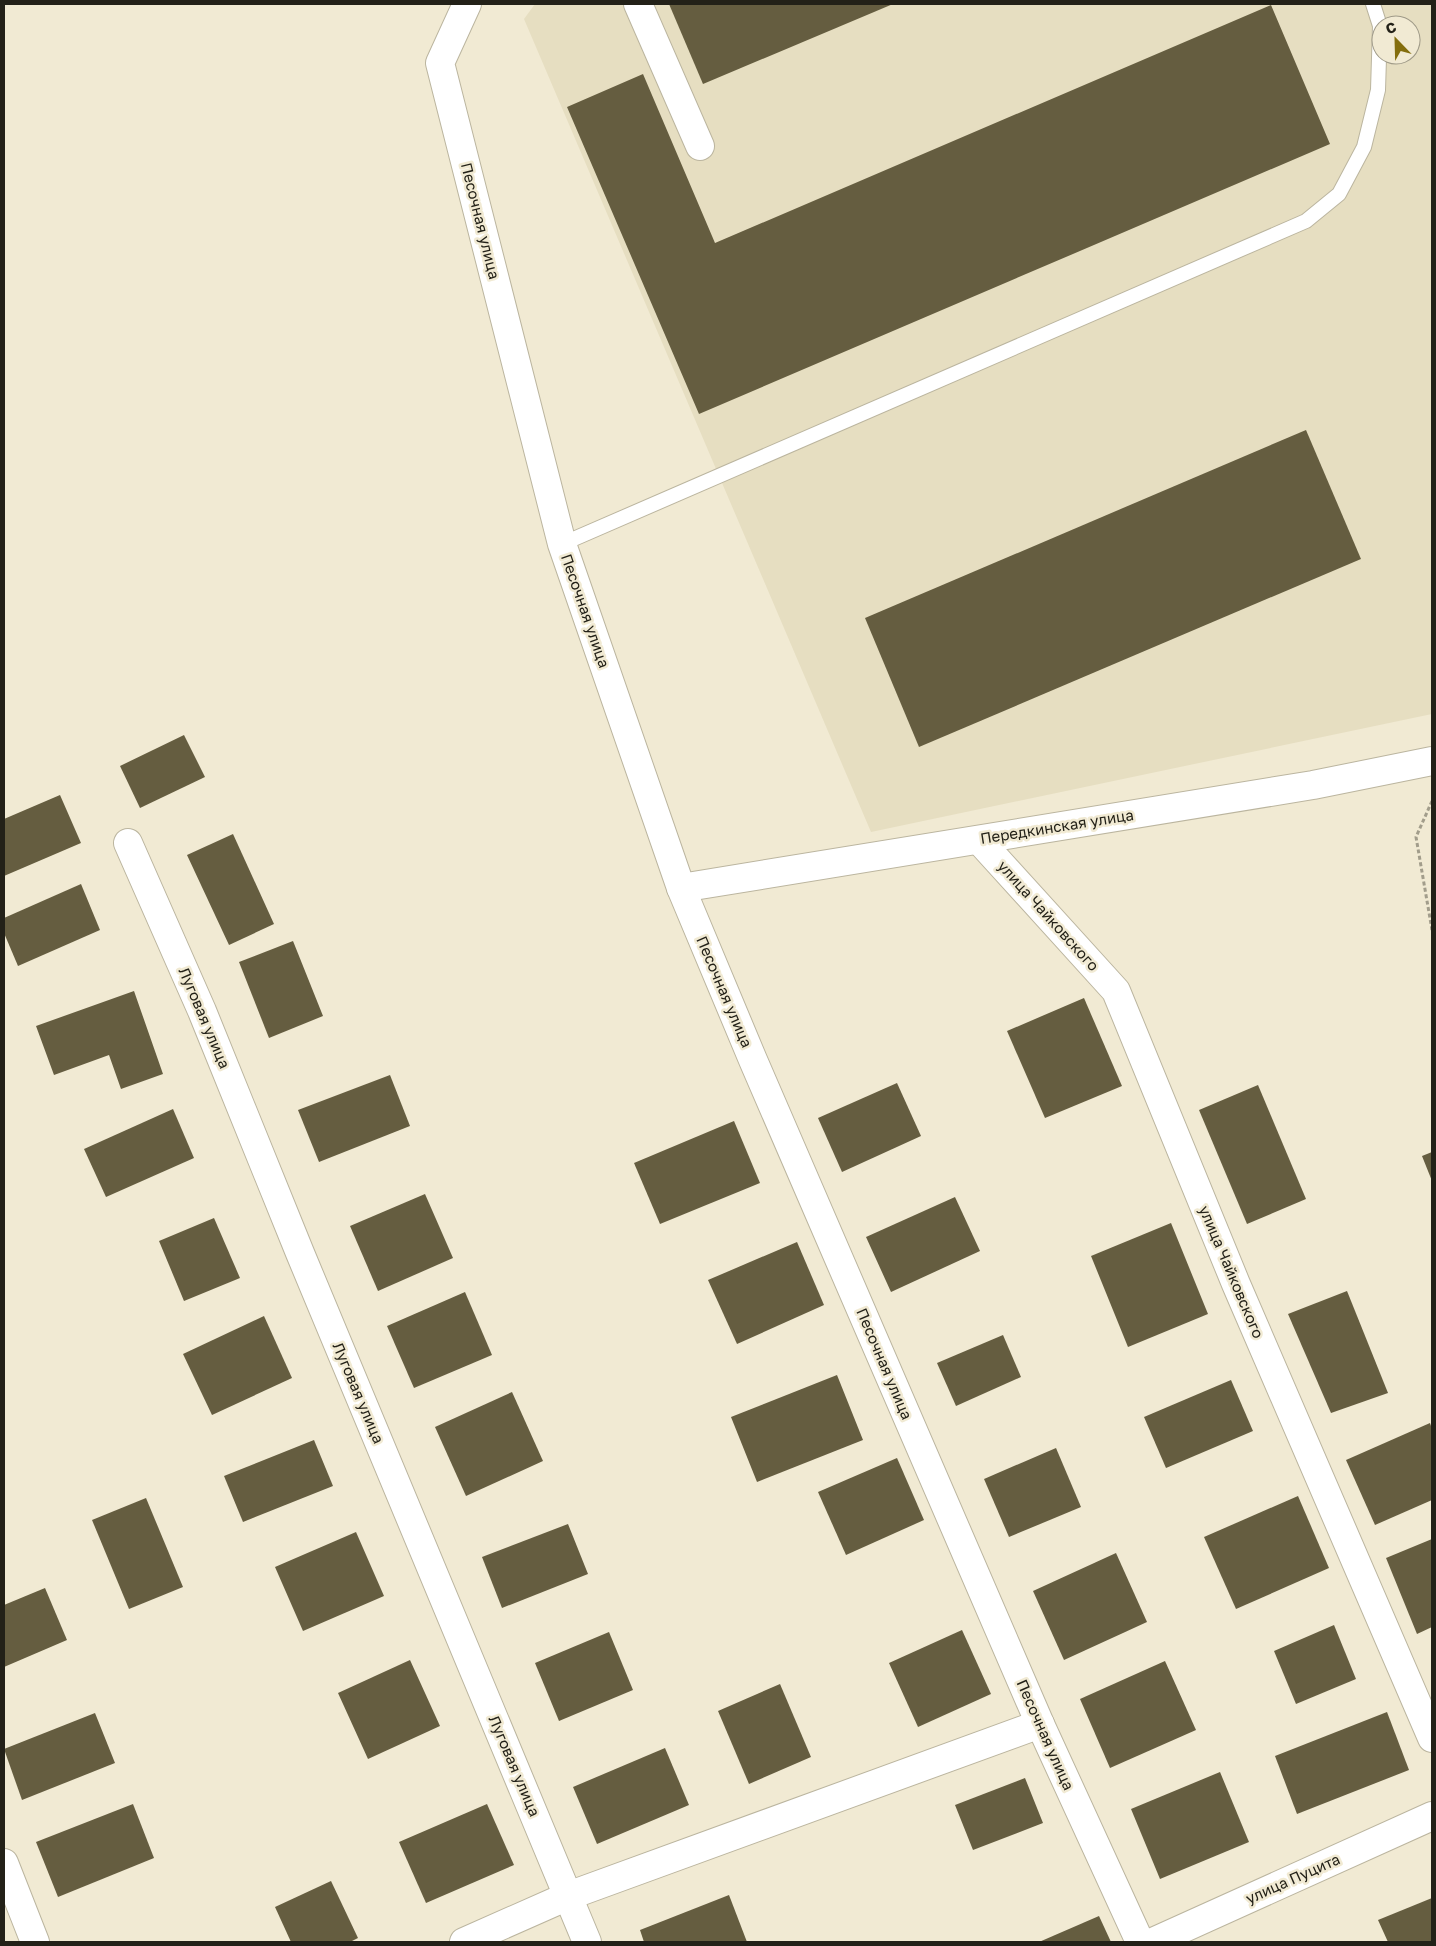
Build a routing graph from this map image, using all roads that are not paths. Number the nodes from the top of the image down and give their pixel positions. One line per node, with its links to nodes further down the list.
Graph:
1 (467, 4): 5 (street, Песочная улица)
2 (638, 4): 4 (street)
3 (1373, 4): 5 (lane)
4 (700, 146)
5 (562, 544): 9 (street, Песочная улица)
6 (1432, 761): 7 (street, Передкинская улица)
7 (979, 840): 9 (street, Передкинская улица); 11 (street, улица Чайковского)
8 (128, 844): 14 (street, Луговая улица)
9 (681, 888): 10 (street, Песочная улица)
10 (1040, 1724): 14 (street); 18 (street, Песочная улица)
11 (1432, 1738)
12 (1432, 1816): 19 (street, улица Пуцита)
13 (4, 1863): 15 (street)
14 (568, 1896): 16 (street); 17 (street, Луговая улица)
15 (35, 1942)
16 (464, 1942)
17 (587, 1942)
18 (1140, 1942)
19 (1153, 1942)

